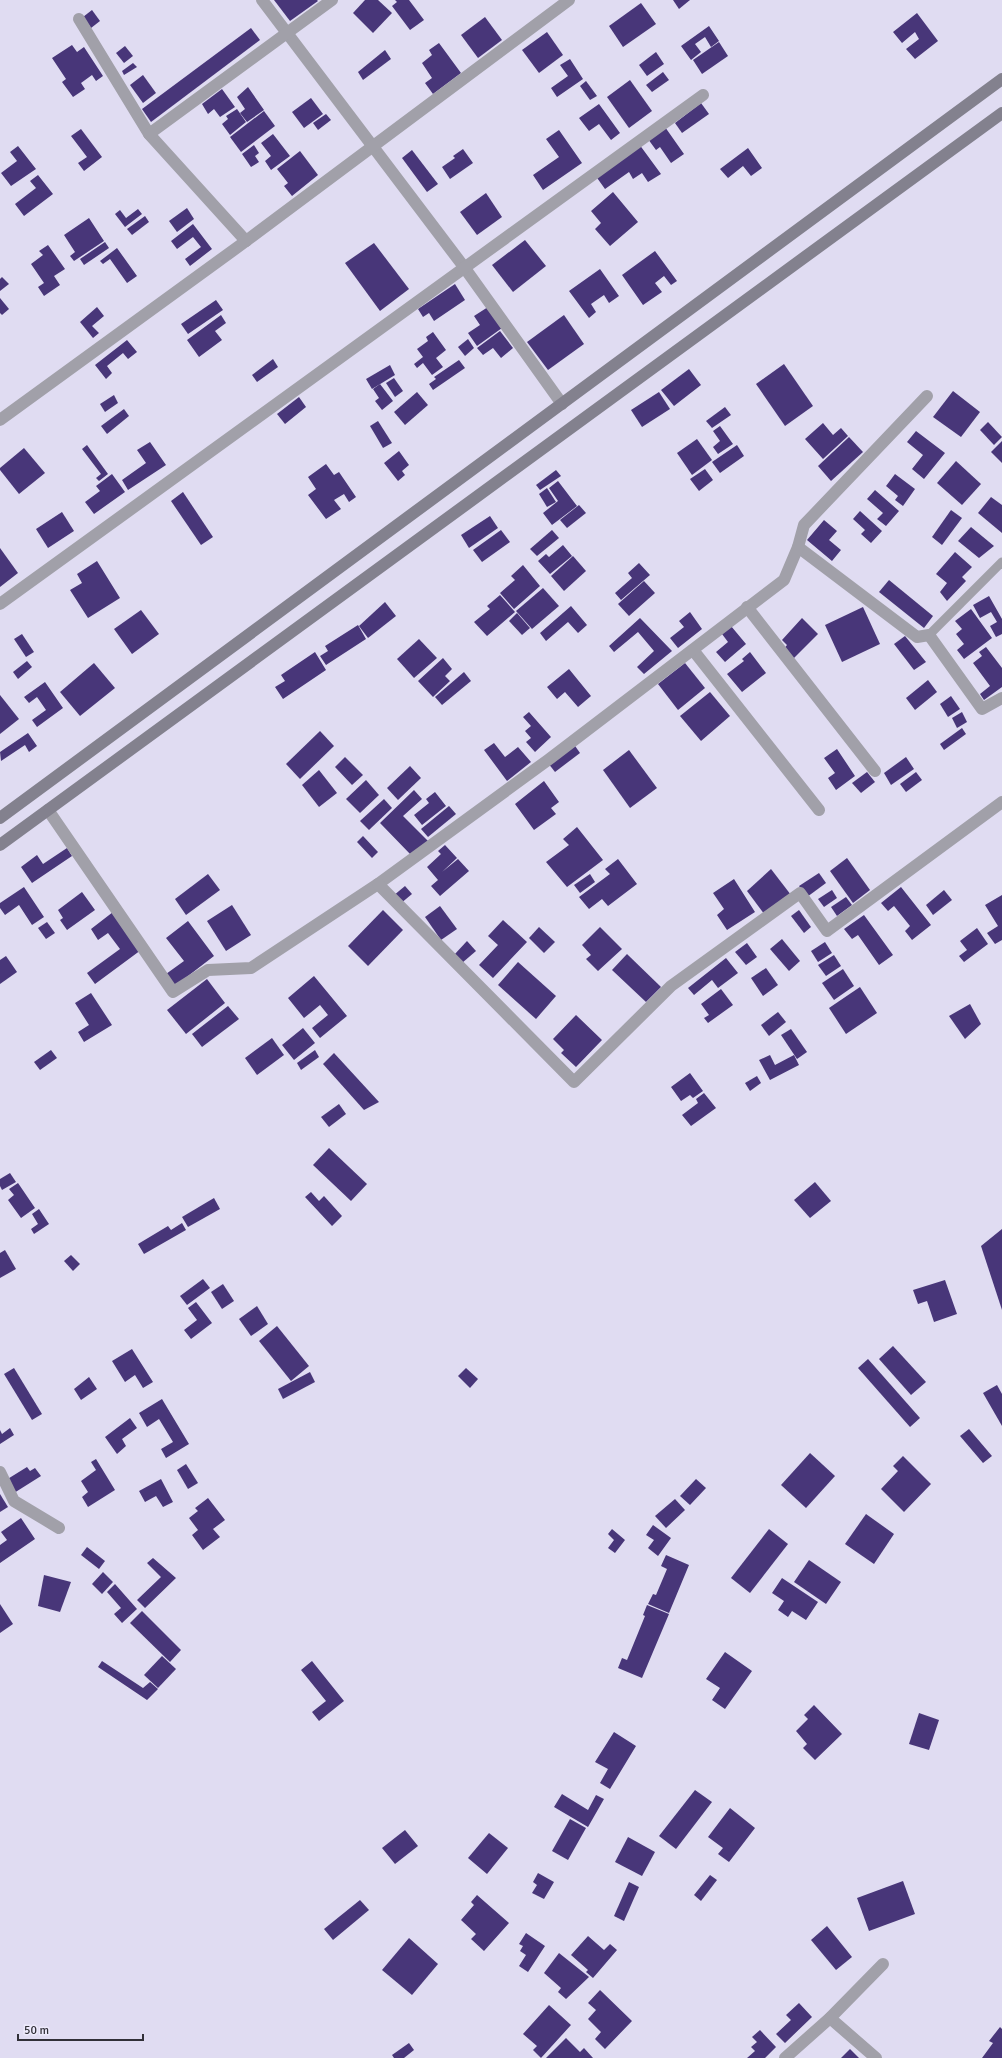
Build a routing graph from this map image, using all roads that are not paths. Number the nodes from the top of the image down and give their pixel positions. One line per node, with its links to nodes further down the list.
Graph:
1 (262, 0): 5 (street)
2 (332, 0): 5 (street)
3 (569, 0): 10 (street)
4 (79, 19): 9 (street)
5 (287, 33): 9 (street); 10 (street)
6 (1002, 80): 14 (main road)
7 (703, 95): 12 (street)
8 (1002, 113): 25 (main road)
9 (149, 134): 11 (street)
10 (372, 146): 11 (street); 12 (street)
11 (246, 241): 15 (street)
12 (464, 267): 14 (street); 18 (street)
13 (927, 396): 16 (street)
14 (562, 404): 27 (main road)
15 (0, 420)
16 (798, 547): 19 (street); 20 (street)
17 (1002, 562): 20 (lane)
18 (0, 604)
19 (748, 607): 21 (street); 23 (street)
20 (929, 635): 22 (street)
21 (693, 650): 26 (street); 29 (street)
22 (1000, 704)
23 (875, 771)
24 (1002, 802): 29 (street)
25 (48, 810): 28 (main road); 29 (street)
26 (819, 810)
27 (0, 818)
28 (0, 845)
29 (378, 884)
30 (0, 1472): 31 (street)
31 (59, 1528)
32 (883, 1964): 33 (street)
33 (830, 2018): 34 (street); 35 (street)
34 (785, 2058)
35 (876, 2058)

